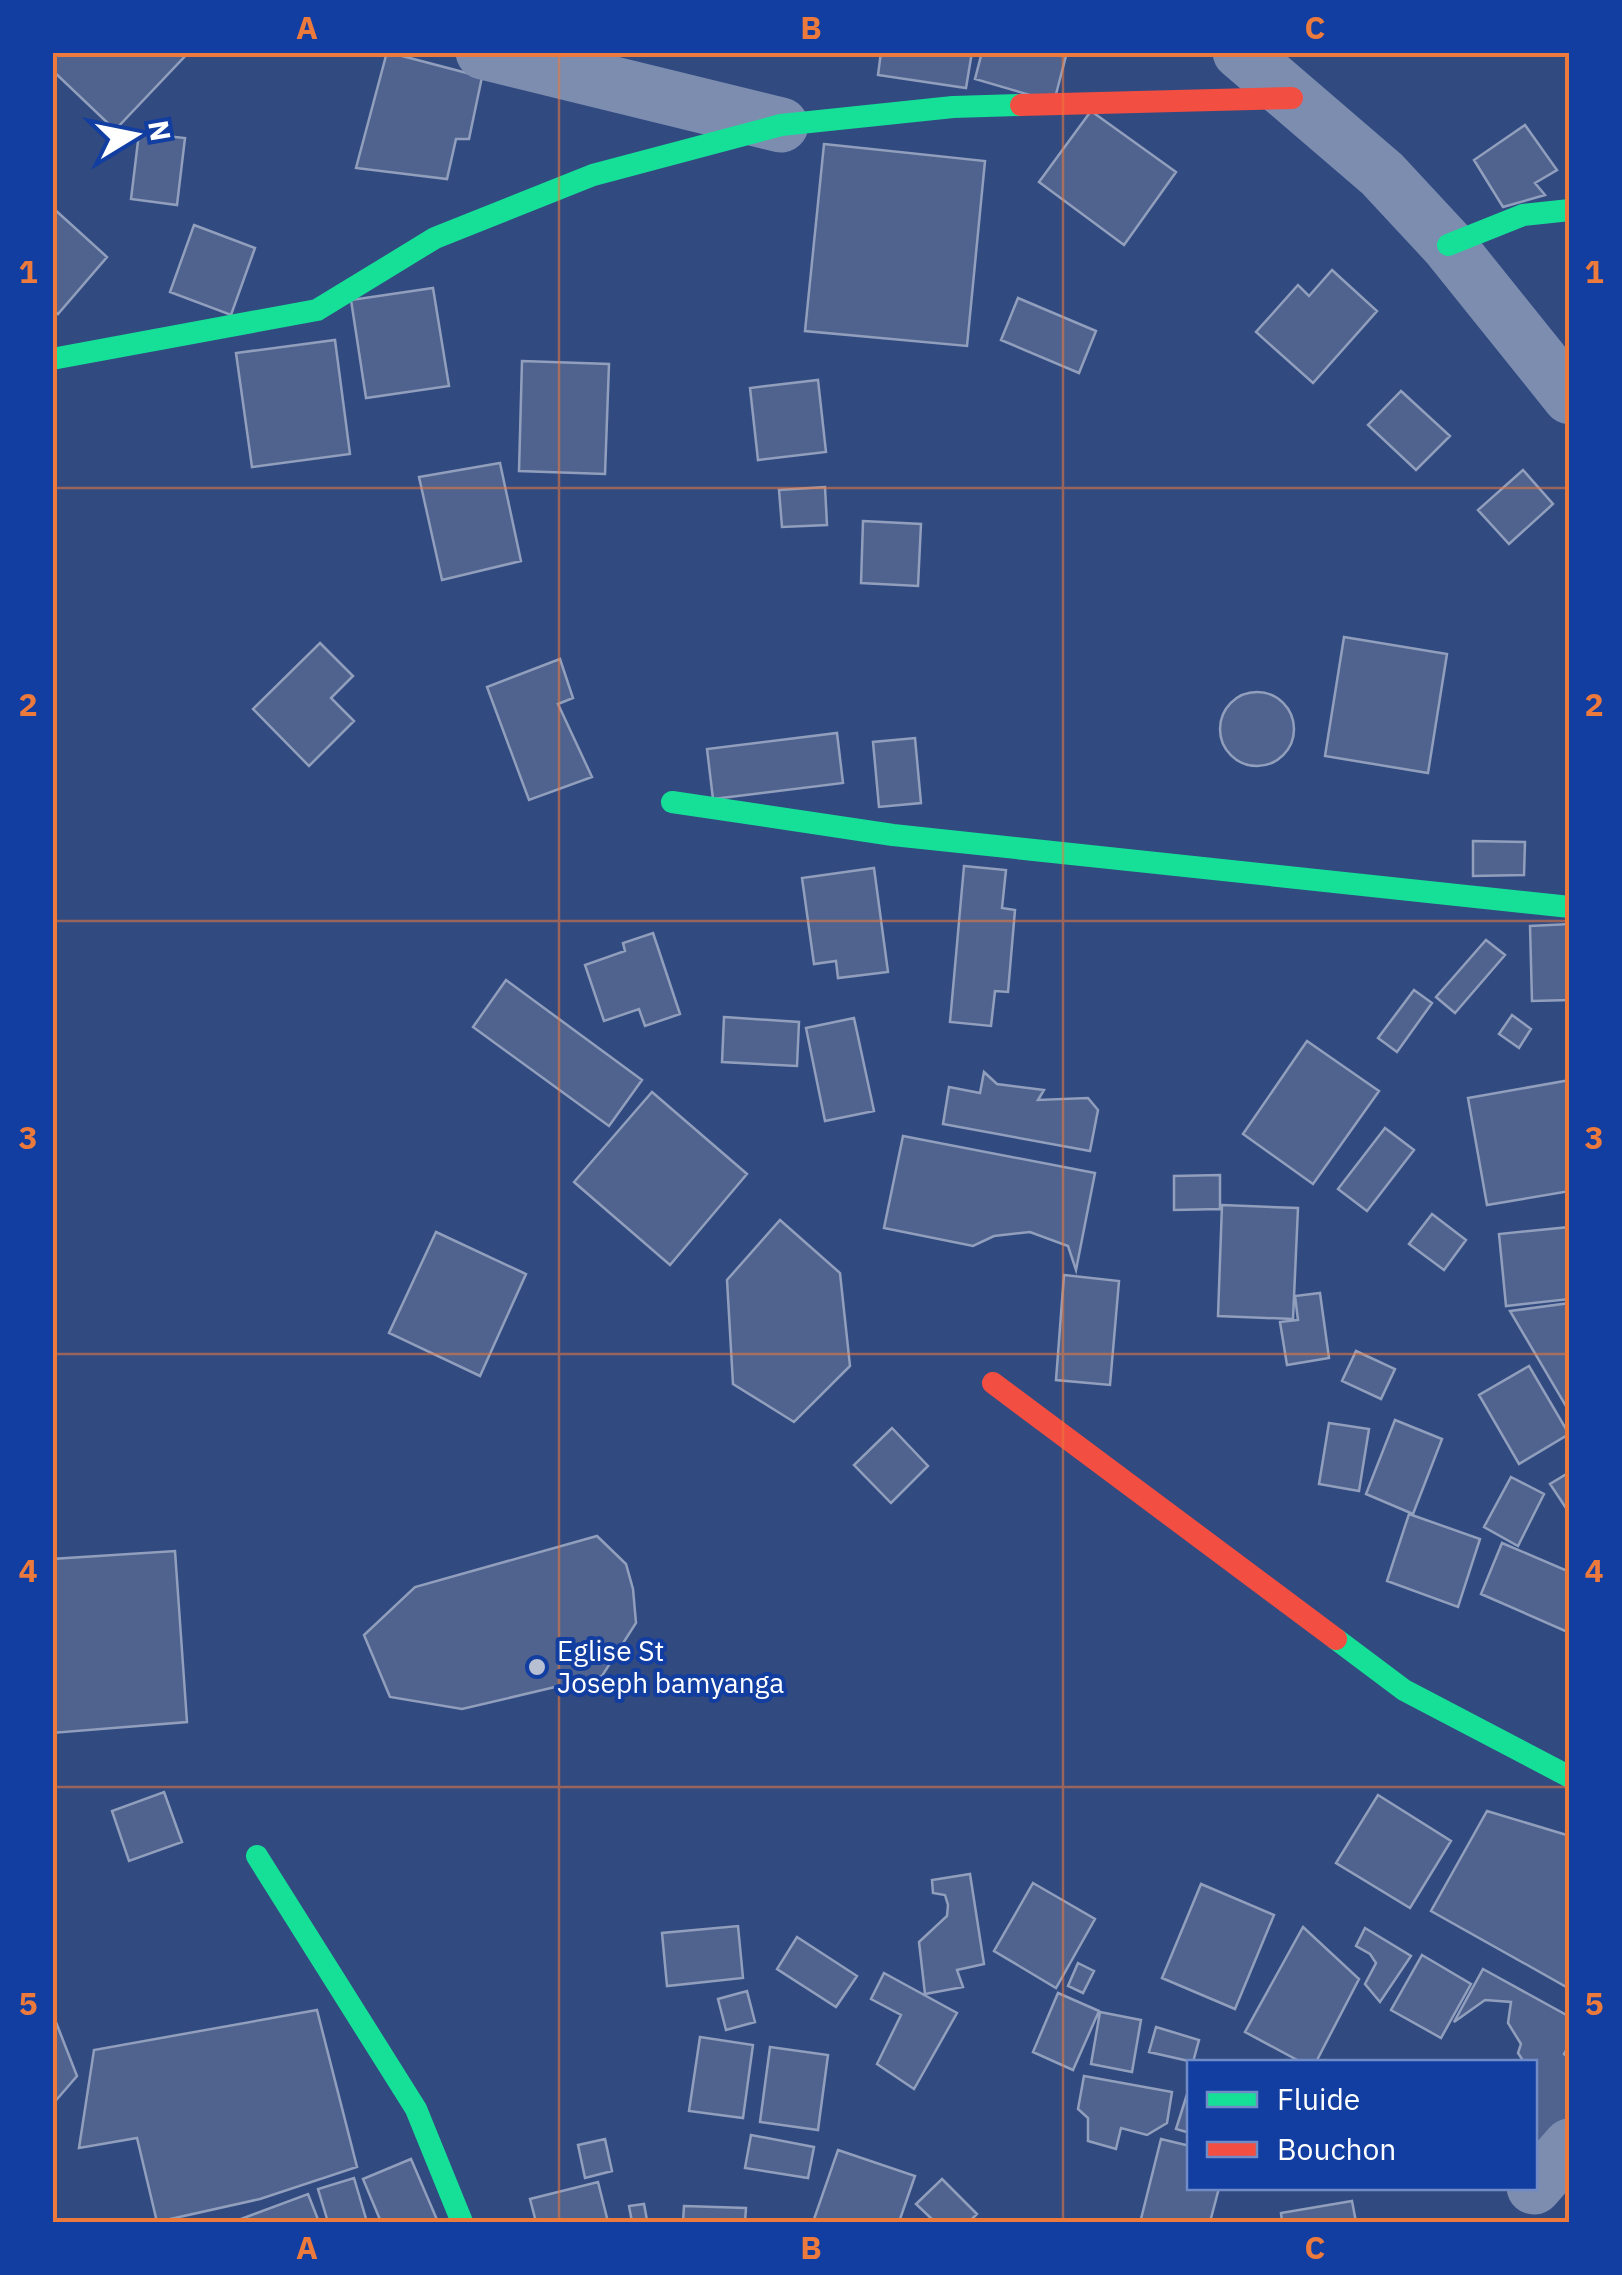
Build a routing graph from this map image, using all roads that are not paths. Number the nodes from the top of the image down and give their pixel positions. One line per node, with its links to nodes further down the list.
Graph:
1 (483, 52): 4 (street)
2 (1240, 52): 3 (street)
3 (1292, 98): 4 (street); 6 (street)
4 (781, 126): 7 (street)
5 (1570, 210): 6 (street)
6 (1448, 245): 8 (street)
7 (52, 359)
8 (1570, 397)
9 (672, 802): 10 (street)
10 (1570, 907)
11 (994, 1383): 12 (street)
12 (1570, 1777)
13 (257, 1856): 17 (street)
14 (1570, 2146): 15 (street)
15 (1537, 2184)
16 (1532, 2190): 18 (street)
17 (462, 2222)
18 (1509, 2222)

